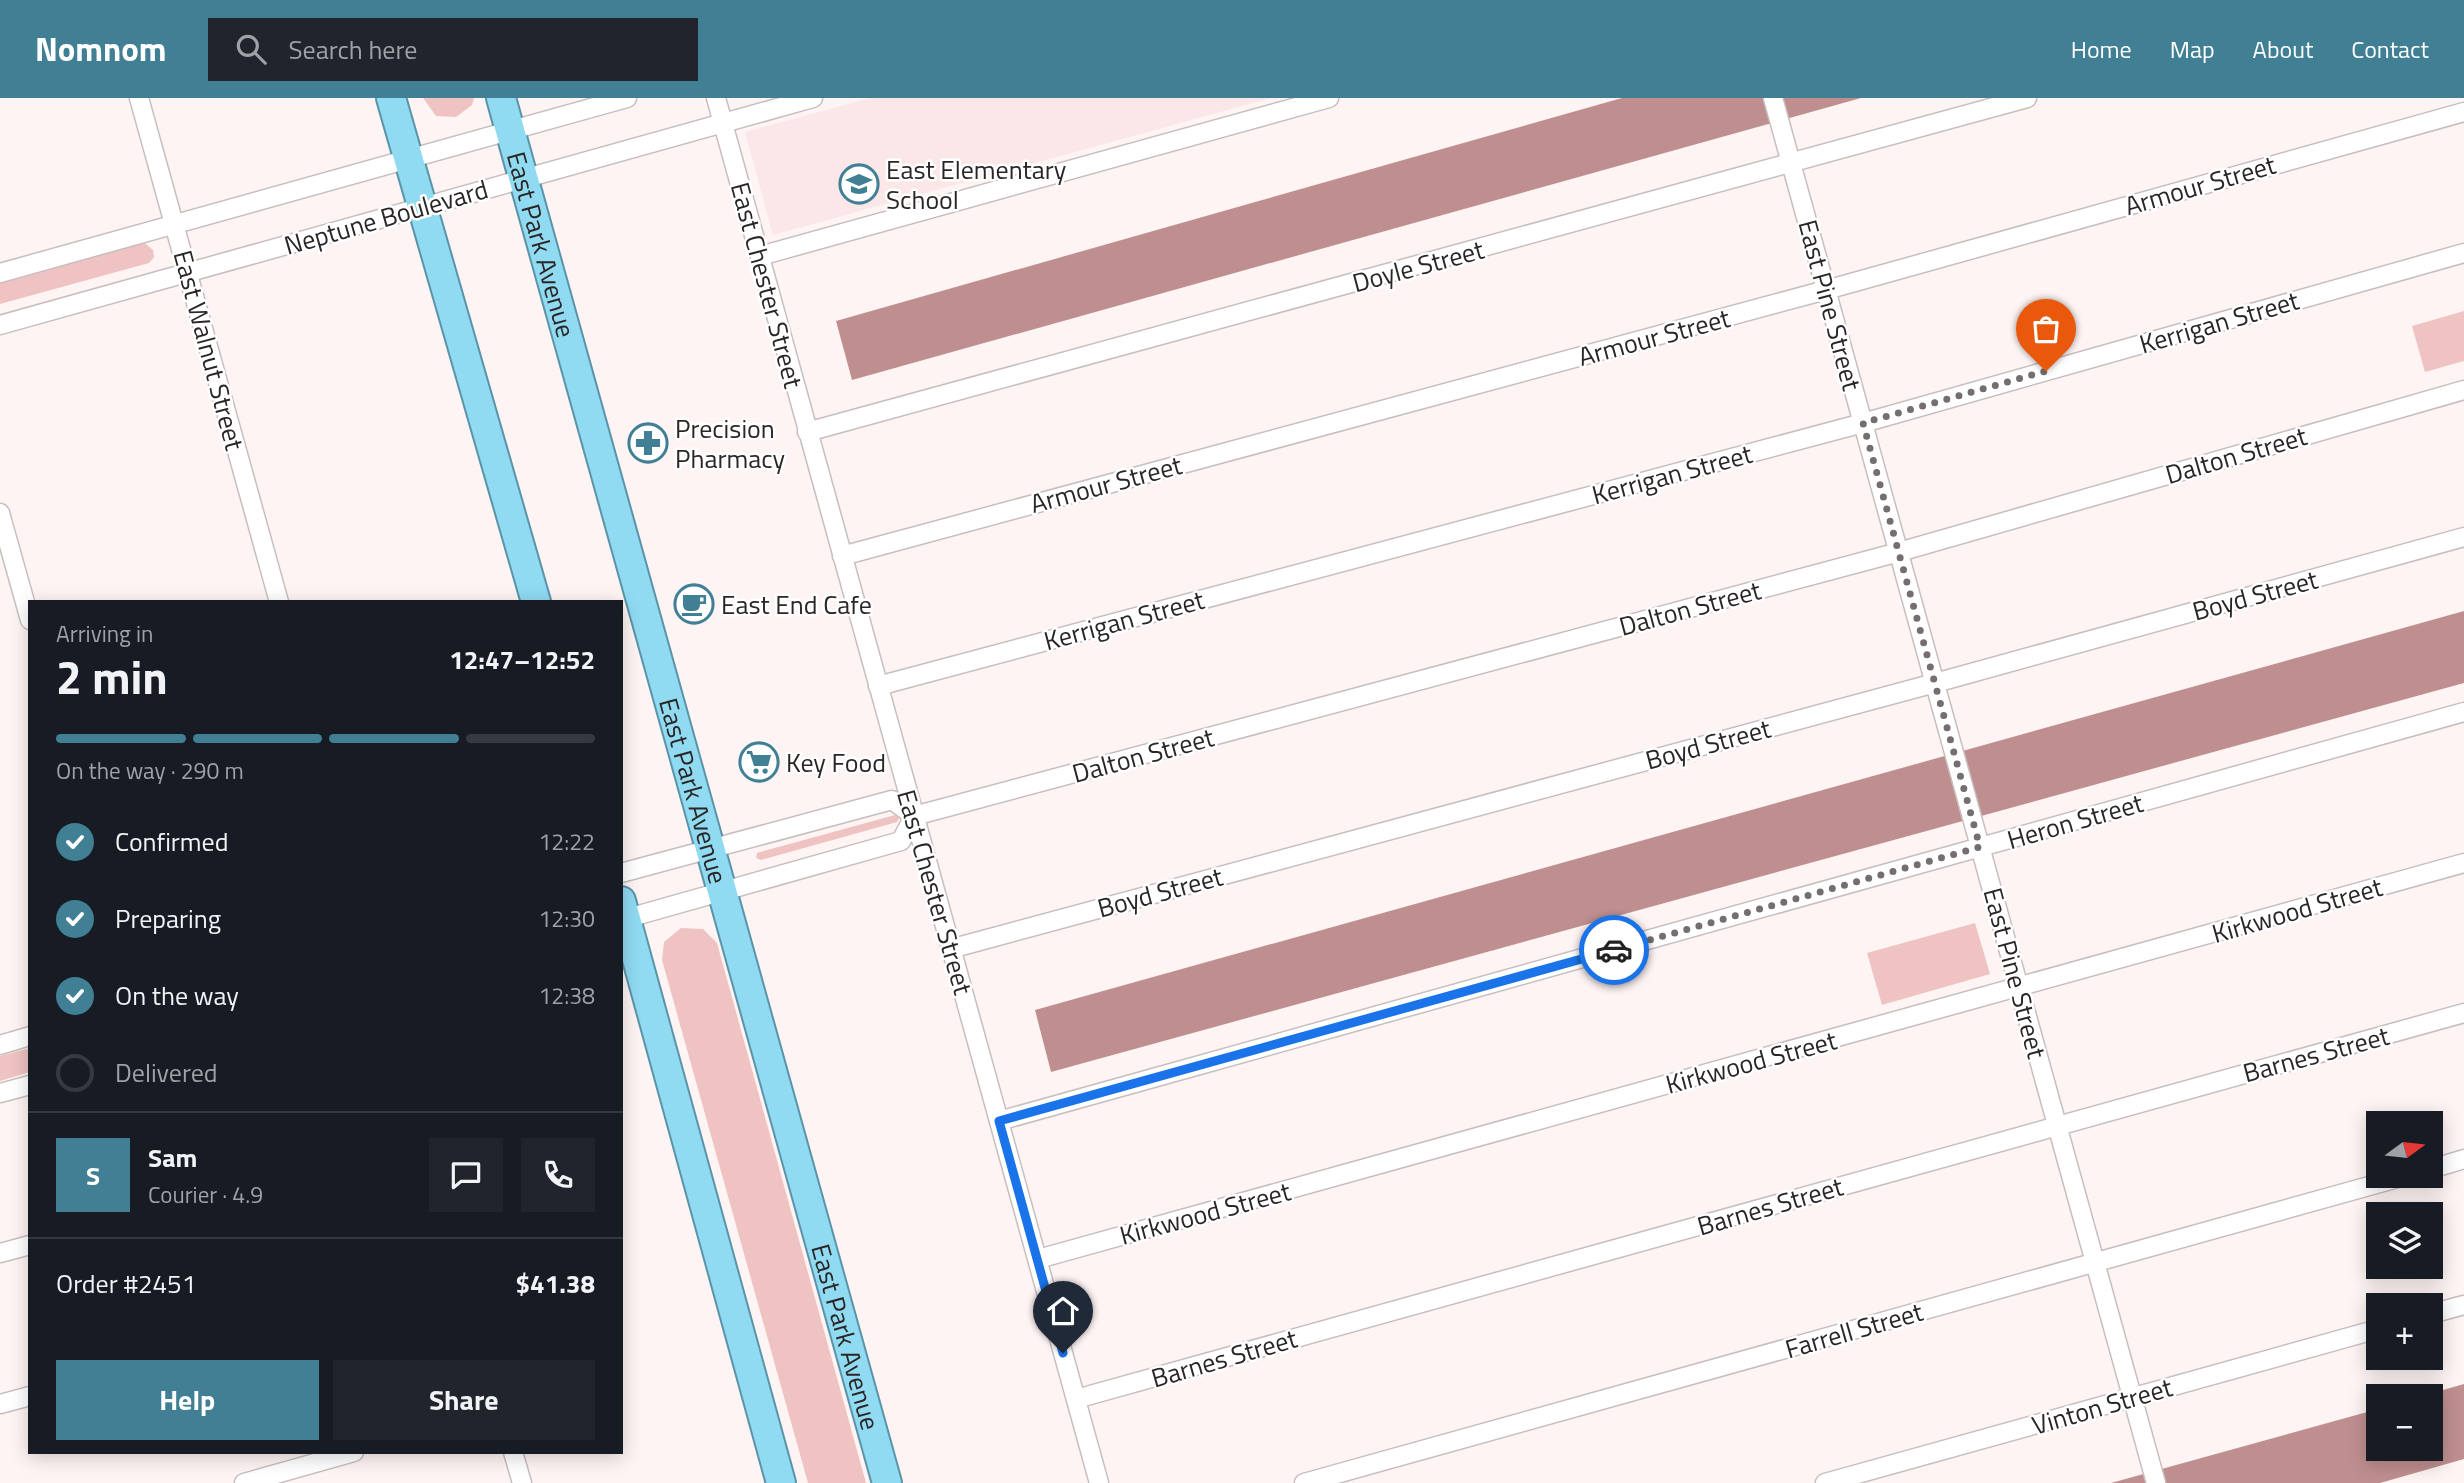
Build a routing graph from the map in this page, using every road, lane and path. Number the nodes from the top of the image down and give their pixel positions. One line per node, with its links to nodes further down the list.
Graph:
1 (139, 98): 17 (street, East Walnut Street)
2 (391, 98): 13 (highway)
3 (501, 98): 12 (highway, East Park Avenue)
4 (627, 98): 12 (street, Neptune Boulevard)
5 (716, 98): 11 (street, East Chester Street)
6 (813, 98): 11 (street, Neptune Boulevard)
7 (1329, 98): 19 (street)
8 (1773, 98): 14 (street, East Pine Street)
9 (2027, 98): 14 (street, Doyle Street)
10 (2464, 112): 22 (street, Armour Street)
11 (723, 123): 15 (street, Neptune Boulevard); 19 (street, East Chester Street)
12 (510, 131): 13 (street, Neptune Boulevard); 15 (highway, East Park Avenue)
13 (408, 159): 16 (highway); 17 (street, Neptune Boulevard)
14 (1791, 164): 22 (street, East Pine Street); 26 (street, Doyle Street)
15 (524, 179): 16 (street, Neptune Boulevard); 39 (highway, East Park Avenue)
16 (422, 207): 21 (street, Neptune Boulevard); 32 (highway)
17 (175, 225): 20 (street, Neptune Boulevard); 21 (street, East Walnut Street)
18 (2464, 253): 25 (street, Kerrigan Street)
19 (760, 256): 26 (street, East Chester Street)
20 (0, 273)
21 (188, 273): 23 (street, Neptune Boulevard); 31 (street, East Walnut Street)
22 (1826, 290): 25 (street, East Pine Street); 30 (street, Armour Street)
23 (0, 325)
24 (2464, 390): 29 (street, Dalton Street)
25 (1863, 423): 29 (street, East Pine Street); 35 (street, Kerrigan Street)
26 (807, 432): 30 (street, East Chester Street)
27 (0, 513): 33 (street)
28 (2464, 537): 34 (street, Boyd Street)
29 (1899, 552): 34 (street, East Pine Street); 37 (street, Dalton Street)
30 (842, 556): 35 (street, East Chester Street)
31 (278, 600)
32 (535, 600)
33 (28, 613)
34 (1935, 683): 38 (street, East Pine Street); 44 (street, Boyd Street)
35 (878, 686): 37 (street, East Chester Street)
36 (2464, 712): 38 (street, Heron Street)
37 (914, 816): 39 (street); 42 (street); 44 (street, East Chester Street)
38 (1978, 839): 45 (street, East Pine Street); 51 (street, Heron Street)
39 (710, 849): 41 (street); 42 (highway, East Park Avenue)
40 (2464, 863): 45 (street, Kirkwood Street)
41 (623, 872)
42 (723, 892): 43 (street); 72 (highway, East Park Avenue)
43 (623, 913): 71 (highway)
44 (950, 949): 51 (street, East Chester Street)
45 (2020, 988): 52 (street, East Pine Street); 58 (street, Kirkwood Street)
46 (2464, 1013): 52 (street, Barnes Street)
47 (28, 1037): 48 (street)
48 (0, 1045)
49 (28, 1086): 50 (street)
50 (0, 1093)
51 (999, 1121): 58 (street, East Chester Street)
52 (2057, 1125): 59 (street, East Pine Street); 65 (street, Barnes Street)
53 (2464, 1160): 54 (street)
54 (2443, 1166)
55 (2366, 1187): 59 (street, Farrell Street)
56 (28, 1246): 57 (street)
57 (0, 1253)
58 (1038, 1259): 65 (street, East Chester Street)
59 (2095, 1262): 64 (street, East Pine Street); 74 (street, Farrell Street)
60 (2464, 1304): 61 (street)
61 (2443, 1310)
62 (2366, 1332): 64 (street, Vinton Street)
63 (28, 1397): 66 (street)
64 (2133, 1397): 75 (street, Vinton Street); 76 (street, East Pine Street)
65 (1076, 1399): 73 (street, East Chester Street)
66 (0, 1404)
67 (347, 1454): 69 (street)
68 (514, 1454): 70 (street)
69 (244, 1483)
70 (522, 1483)
71 (781, 1483)
72 (887, 1483)
73 (1100, 1483)
74 (1304, 1483)
75 (1825, 1483)
76 (2157, 1483)

